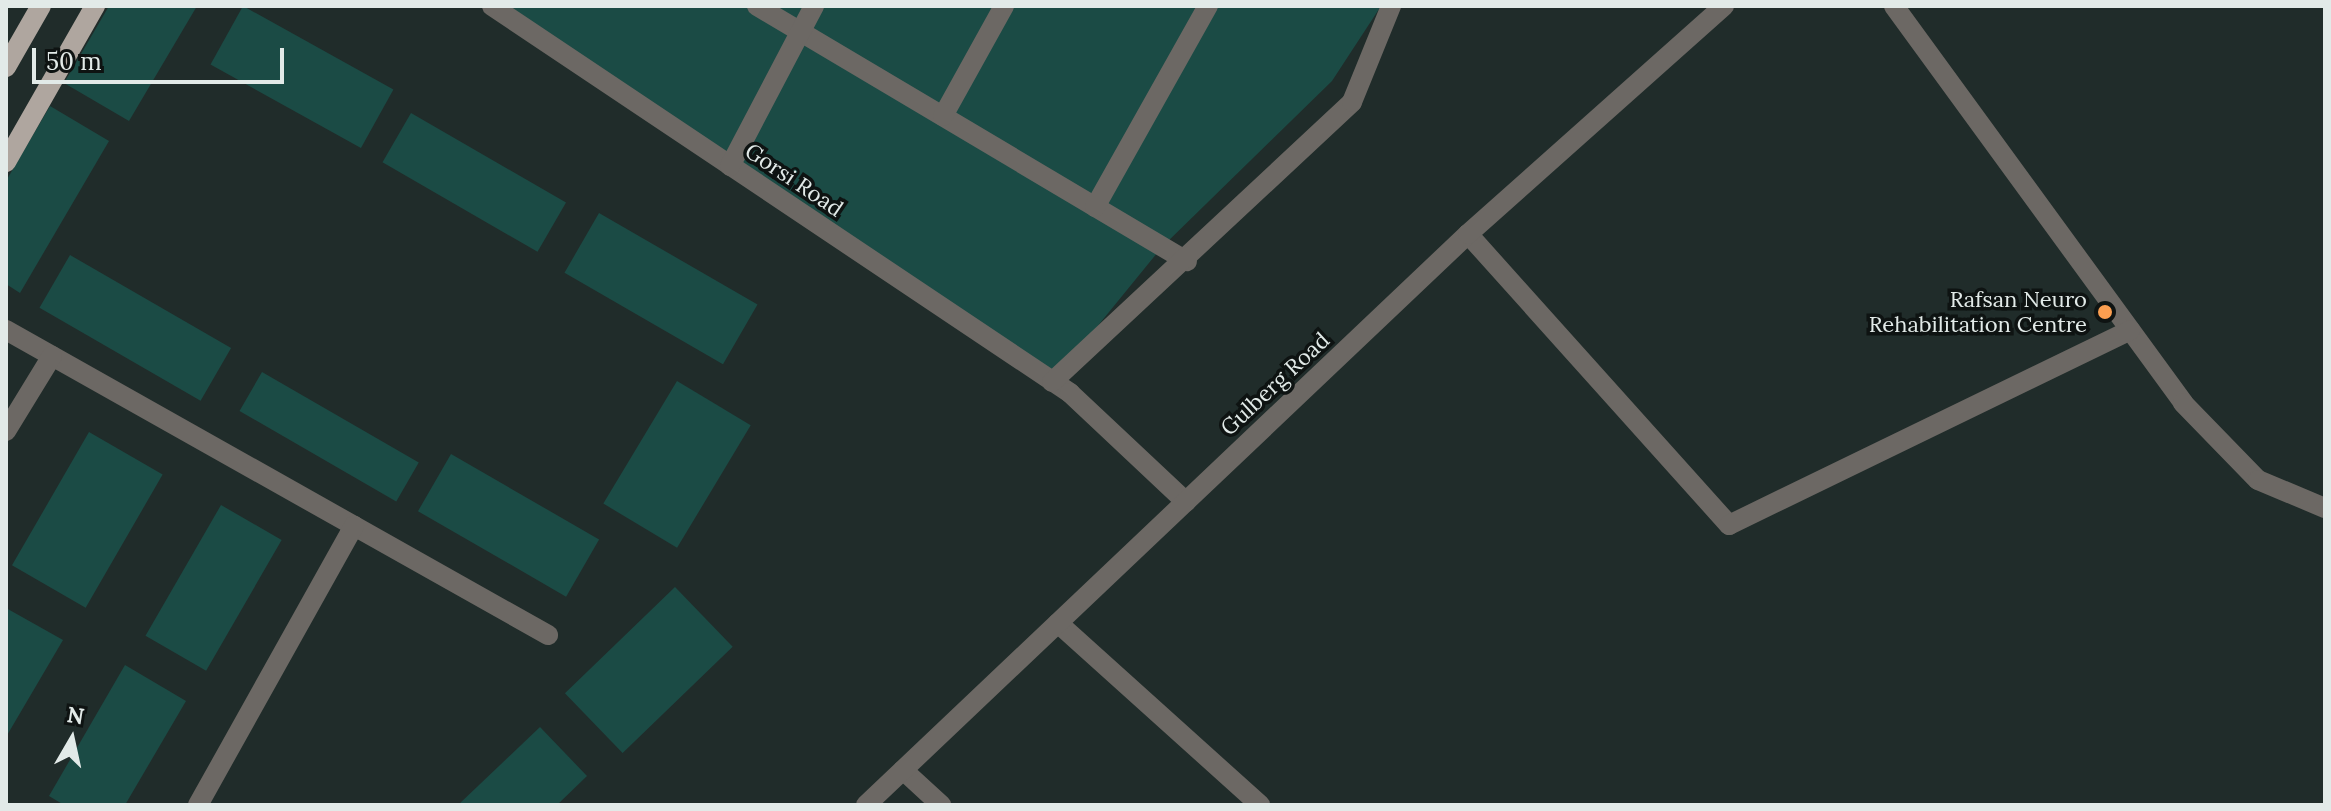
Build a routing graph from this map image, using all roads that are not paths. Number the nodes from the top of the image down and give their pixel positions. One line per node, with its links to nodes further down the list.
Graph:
1 (41, 6): 12 (main road)
2 (95, 6): 14 (main road)
3 (492, 6): 15 (street, Gorsi Road)
4 (757, 6): 11 (street)
5 (814, 6): 11 (street)
6 (1004, 6): 13 (street)
7 (1208, 6): 16 (street)
8 (1391, 6): 18 (street)
9 (1724, 6): 17 (street, Gulberg Road)
10 (1894, 6): 20 (street)
11 (799, 31): 13 (street); 15 (street)
12 (6, 67)
13 (943, 116): 16 (street)
14 (6, 162)
15 (730, 166): 22 (street, Gorsi Road)
16 (1095, 207): 18 (street)
17 (1468, 234): 20 (street); 24 (street, Gulberg Road)
18 (1187, 261): 22 (street)
19 (6, 330): 21 (street)
20 (2130, 330): 25 (street)
21 (52, 356): 23 (street); 26 (street)
22 (1061, 388): 24 (street, Gorsi Road)
23 (6, 431)
24 (1186, 502): 27 (street, Gulberg Road)
25 (2325, 508)
26 (354, 526): 28 (street); 30 (street)
27 (1058, 623): 29 (street, Gulberg Road); 33 (street)
28 (548, 635)
29 (903, 770): 31 (street, Gulberg Road); 32 (street)
30 (198, 805)
31 (866, 805)
32 (941, 805)
33 (1260, 805)

